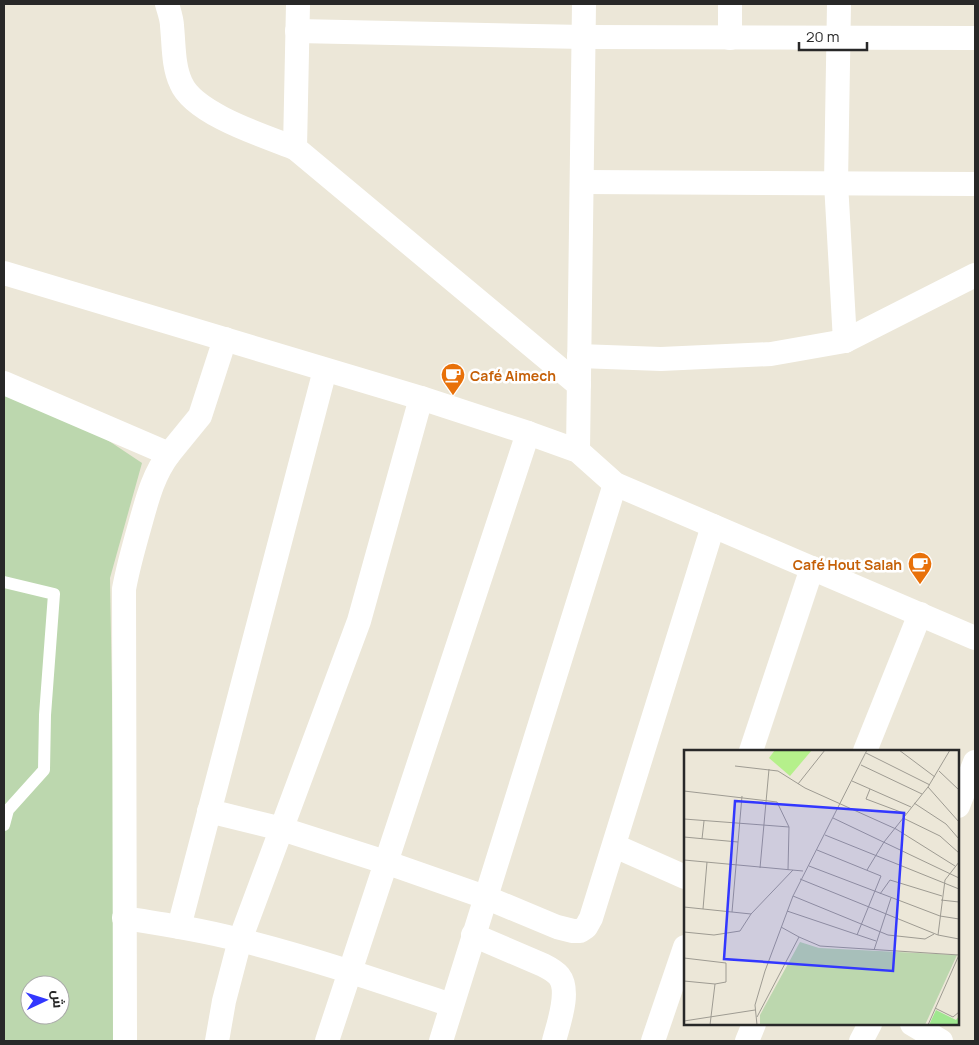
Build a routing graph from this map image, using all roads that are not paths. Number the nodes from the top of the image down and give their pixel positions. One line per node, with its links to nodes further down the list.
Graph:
1 (167, 4): 11 (street)
2 (298, 4): 6 (street)
3 (584, 4): 7 (street)
4 (730, 4): 8 (street)
5 (839, 4): 9 (street)
6 (298, 31): 7 (street); 11 (street)
7 (584, 37): 8 (street); 12 (street)
8 (730, 38): 9 (street)
9 (838, 38): 10 (street); 13 (street)
10 (975, 38)
11 (295, 148): 22 (street)
12 (582, 182): 13 (street); 19 (street)
13 (836, 184): 14 (street); 18 (street)
14 (975, 184)
15 (4, 273): 17 (street)
16 (975, 274): 18 (street)
17 (225, 340): 20 (street); 26 (street)
18 (845, 341): 19 (street)
19 (579, 356): 22 (street)
20 (325, 370): 23 (street); 37 (street)
21 (4, 383): 26 (street)
22 (579, 385): 25 (street)
23 (421, 398): 24 (street); 39 (street)
24 (528, 433): 25 (street); 41 (street)
25 (578, 451): 27 (street)
26 (169, 454): 44 (street)
27 (615, 484): 28 (street); 43 (street)
28 (713, 526): 29 (street); 40 (street)
29 (812, 568): 31 (street); 33 (street)
30 (4, 582): 38 (lane)
31 (920, 614): 32 (street); 34 (street)
32 (975, 638)
33 (751, 750)
34 (865, 750)
35 (975, 762): 36 (street)
36 (959, 803)
37 (209, 811): 39 (street); 45 (street)
38 (4, 825)
39 (282, 829): 41 (street); 47 (street)
40 (615, 846): 42 (street); 43 (street)
41 (385, 862): 43 (street); 49 (street)
42 (684, 877)
43 (485, 898): 46 (street)
44 (124, 918): 45 (street); 54 (street)
45 (178, 927): 47 (street)
46 (473, 935): 50 (street); 58 (street)
47 (240, 940): 49 (street); 55 (street)
48 (684, 950): 59 (street)
49 (349, 971): 50 (street); 56 (street)
50 (452, 1005): 57 (street)
51 (754, 1025): 60 (street)
52 (869, 1025): 61 (street)
53 (914, 1025): 62 (street)
54 (125, 1041)
55 (217, 1041)
56 (326, 1041)
57 (441, 1041)
58 (554, 1041)
59 (653, 1041)
60 (747, 1041)
61 (861, 1041)
62 (941, 1041)

